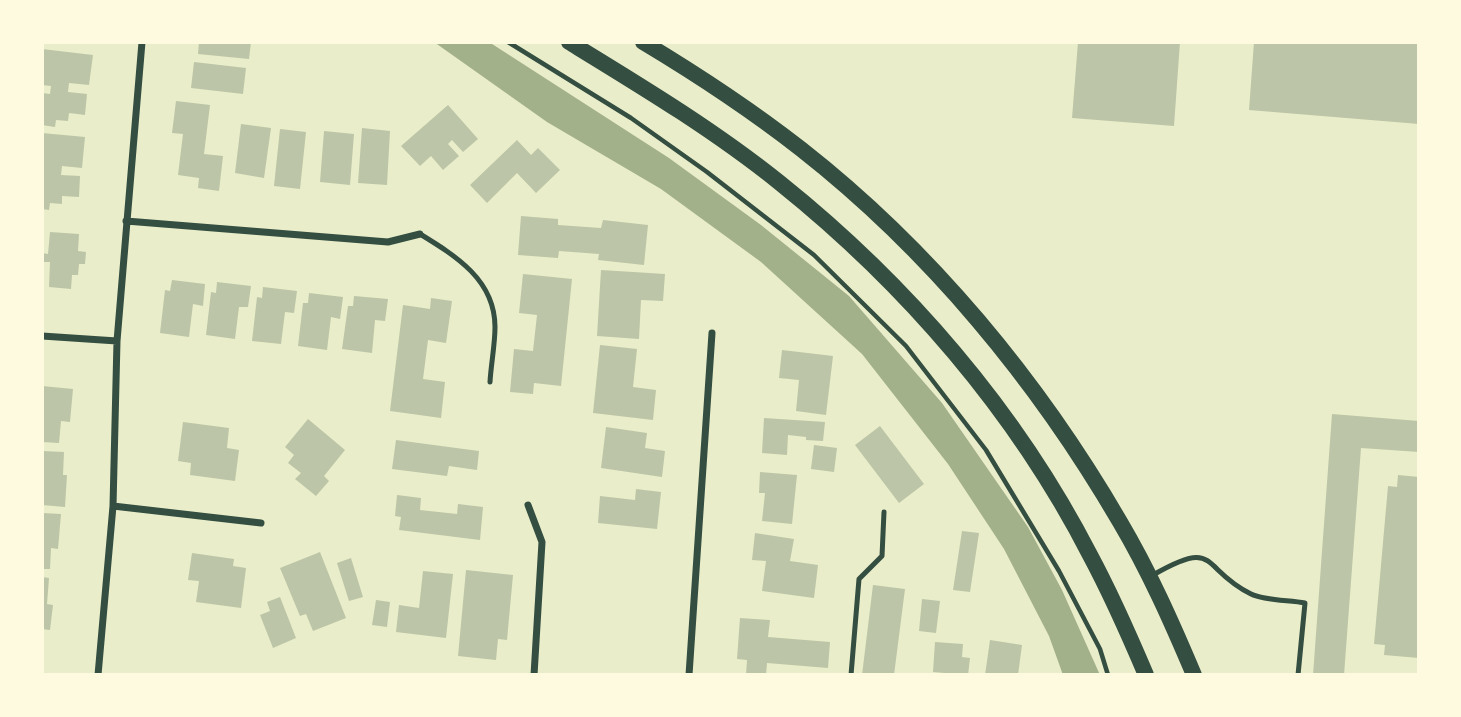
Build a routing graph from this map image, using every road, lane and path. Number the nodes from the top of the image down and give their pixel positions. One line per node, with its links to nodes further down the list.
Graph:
1 (142, 42): 5 (street)
2 (508, 42): 20 (path)
3 (569, 42): 21 (main road)
4 (643, 42): 15 (main road)
5 (126, 221): 6 (street); 9 (street)
6 (420, 234): 10 (lane)
7 (712, 333): 18 (street)
8 (42, 336): 9 (street)
9 (117, 341): 12 (street)
10 (489, 382)
11 (528, 505): 17 (street)
12 (113, 506): 14 (street); 16 (street)
13 (884, 512): 19 (lane)
14 (261, 523)
15 (1149, 577): 22 (main road); 23 (lane)
16 (98, 675)
17 (534, 675)
18 (689, 675)
19 (851, 675)
20 (1108, 675)
21 (1146, 675)
22 (1194, 675)
23 (1298, 675)

